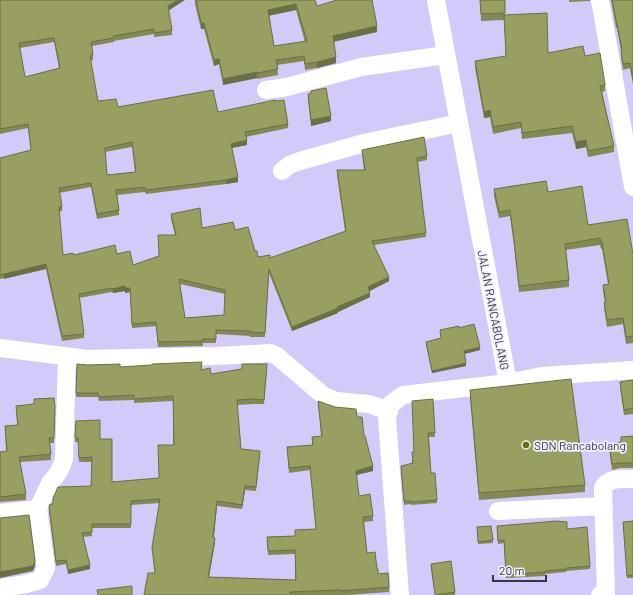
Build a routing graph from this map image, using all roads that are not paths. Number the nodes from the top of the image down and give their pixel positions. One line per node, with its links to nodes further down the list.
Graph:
1 (436, 0): 3 (street, JALAN RANCABOLANG)
2 (600, 0): 7 (street)
3 (446, 55): 4 (street); 5 (street, JALAN RANCABOLANG)
4 (266, 90)
5 (459, 123): 6 (street); 11 (street, JALAN RANCABOLANG)
6 (282, 171)
7 (633, 187)
8 (0, 348): 9 (street)
9 (67, 357): 12 (street); 15 (street)
10 (633, 370): 11 (street)
11 (508, 383): 12 (street, JALAN RANCABOLANG)
12 (389, 411): 19 (street)
13 (633, 479): 14 (street)
14 (604, 506): 16 (street); 21 (street)
15 (38, 509): 17 (street); 18 (street)
16 (498, 511)
17 (0, 513)
18 (0, 588)
19 (400, 595)
20 (600, 595): 21 (street)
21 (606, 595)

